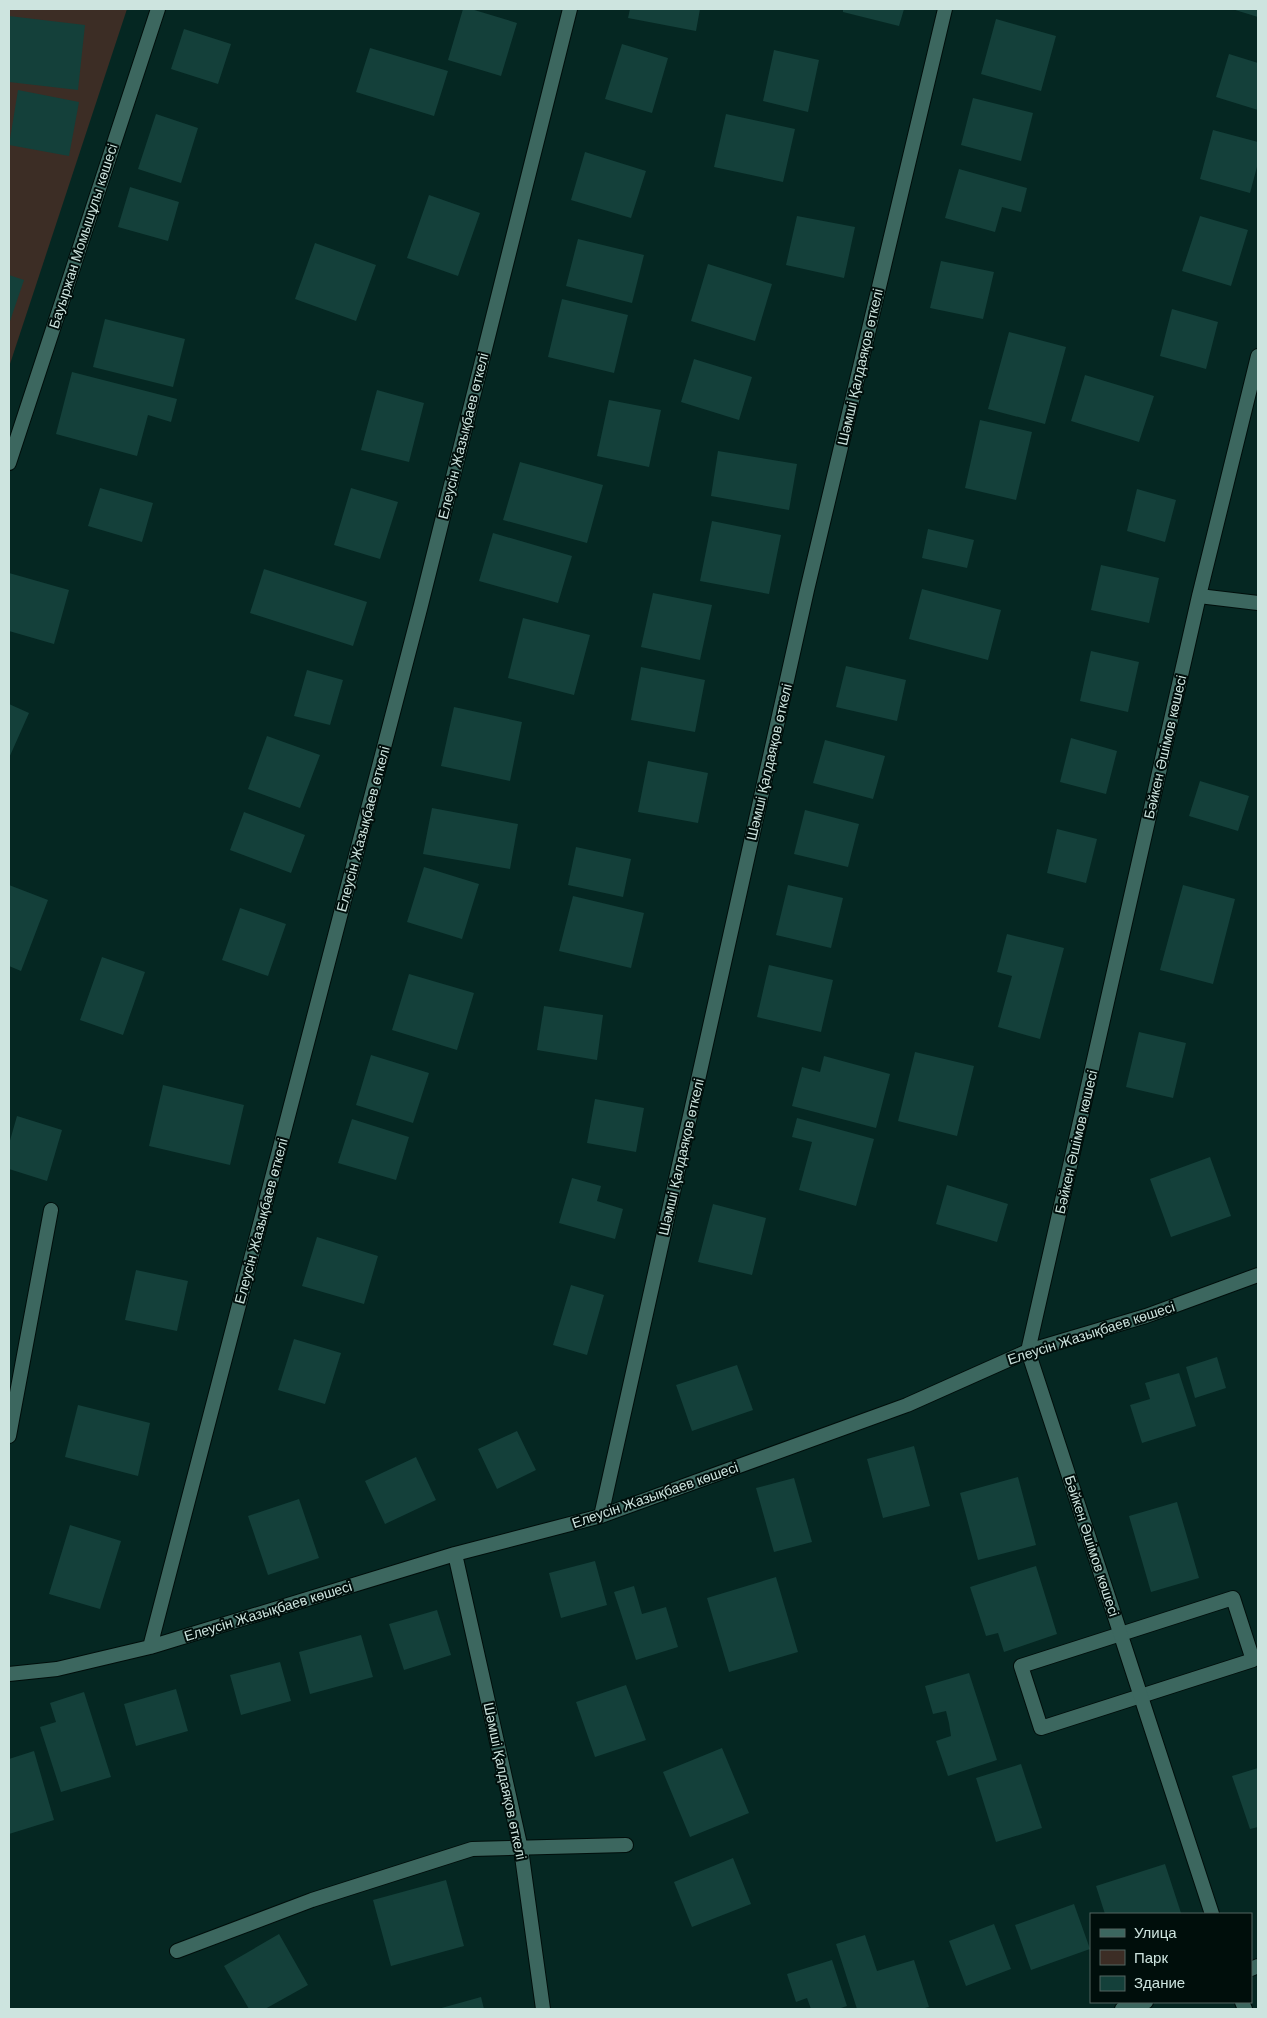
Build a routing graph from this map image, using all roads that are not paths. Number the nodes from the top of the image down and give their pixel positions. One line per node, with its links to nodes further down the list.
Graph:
1 (158, 9): 5 (street, Бауыржан Момышұлы көшесі)
2 (570, 9): 15 (street, Елеусін Жазықбаев өткелі)
3 (945, 9): 12 (street, Шәмші Қалдаяқов өткелі)
4 (1258, 356): 6 (street, Бәйкен Әшімов көшесі)
5 (9, 463)
6 (1200, 596): 7 (street); 10 (street, Бәйкен Әшімов көшесі)
7 (1258, 604)
8 (51, 1210): 11 (street)
9 (1258, 1275): 10 (street, Елеусін Жазықбаев көшесі)
10 (1028, 1351): 12 (street, Елеусін Жазықбаев көшесі); 14 (street, Бәйкен Әшімов көшесі)
11 (9, 1436)
12 (601, 1516): 13 (street, Елеусін Жазықбаев көшесі)
13 (455, 1554): 15 (street, Елеусін Жазықбаев көшесі); 19 (street, Шәмші Қалдаяқов өткелі)
14 (1121, 1634): 17 (street, Бәйкен Әшімов көшесі); 17 (street); 17 (street)
15 (150, 1647): 16 (street, Елеусін Жазықбаев көшесі)
16 (9, 1674)
17 (1141, 1696): 20 (street, Бәйкен Әшімов көшесі)
18 (626, 1845): 19 (street)
19 (521, 1849): 21 (street); 23 (street, Шәмші Қалдаяқов өткелі)
20 (1212, 1913)
21 (177, 1951)
22 (1143, 2003): 24 (street)
23 (543, 2009)
24 (1122, 2009)

